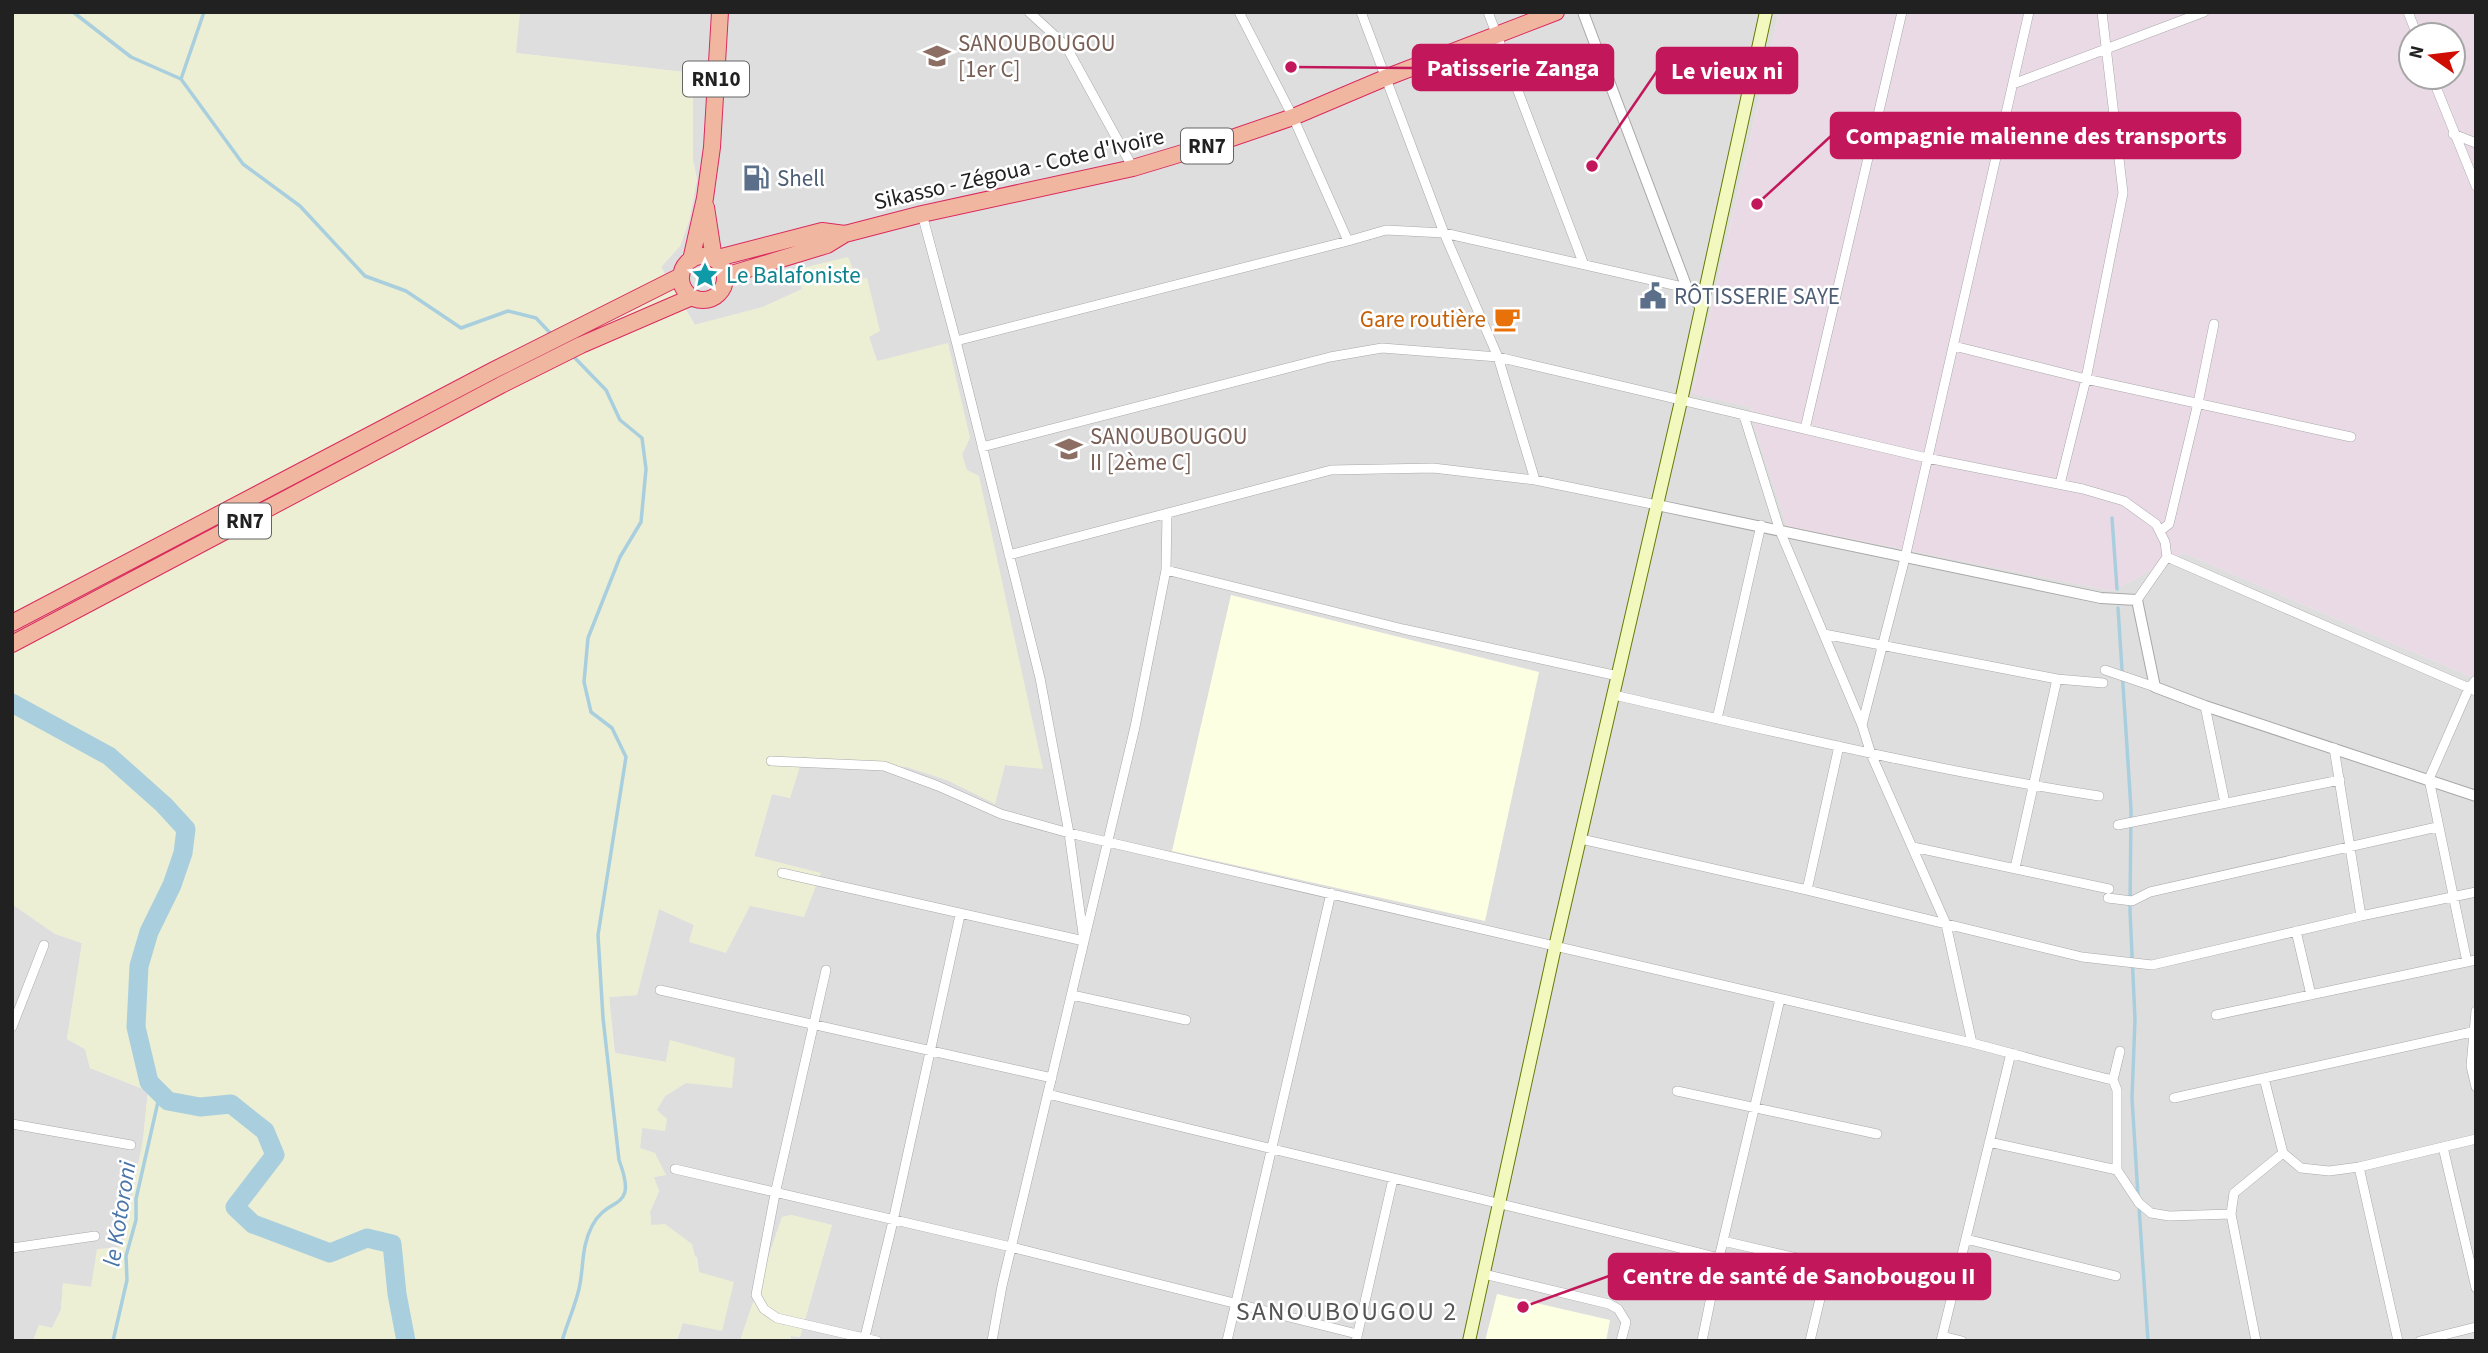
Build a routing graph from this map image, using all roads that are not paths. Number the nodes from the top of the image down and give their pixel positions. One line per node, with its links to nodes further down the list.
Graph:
1 (720, 12): 23 (highway, RN10)
2 (1029, 12): 21 (street)
3 (1239, 12): 18 (street)
4 (1361, 12): 15 (street)
5 (1488, 12): 13 (street)
6 (1556, 12): 13 (highway, Sikasso - Zégoua - Cote d'Ivoire / RN7)
7 (1583, 12): 33 (street)
8 (1766, 12): 35 (main road)
9 (1902, 12): 44 (street)
10 (2029, 12): 16 (street)
11 (2102, 12): 14 (street)
12 (2204, 12): 14 (street)
13 (1497, 36): 15 (highway, Sikasso - Zégoua - Cote d'Ivoire / RN7); 30 (street)
14 (2107, 49): 16 (street); 40 (street)
15 (1385, 78): 18 (highway, Sikasso - Zégoua - Cote d'Ivoire / RN7); 25 (street)
16 (2012, 84): 38 (street)
17 (2437, 91): 19 (street)
18 (1293, 117): 21 (highway, Sikasso - Zégoua - Cote d'Ivoire / RN7); 27 (street)
19 (2453, 134): 20 (street); 22 (street)
20 (2476, 143)
21 (1133, 168): 24 (highway, Sikasso - Zégoua - Cote d'Ivoire / RN7)
22 (2476, 186)
23 (705, 198): 28 (highway, RN10); 29 (highway, RN10)
24 (922, 214): 26 (highway, Sikasso - Zégoua - Cote d'Ivoire / RN7); 37 (street)
25 (1444, 233): 27 (street); 30 (street); 39 (street)
26 (845, 234): 28 (highway, RN7); 32 (highway, RN7)
27 (1349, 241): 37 (street)
28 (714, 259): 29 (highway, RN7); 32 (highway)
29 (691, 260): 31 (highway)
30 (1584, 265): 33 (street)
31 (681, 276): 34 (highway); 60 (highway, RN7)
32 (725, 276): 34 (highway, RN7)
33 (1687, 288): 35 (street)
34 (692, 297): 62 (highway, RN7)
35 (1702, 308): 41 (main road)
36 (2214, 324): 42 (street)
37 (956, 341): 46 (street)
38 (1954, 346): 40 (street); 47 (street)
39 (1498, 357): 41 (street); 46 (street); 48 (street)
40 (2085, 379): 42 (street); 49 (street)
41 (1682, 401): 43 (street); 50 (main road)
42 (2198, 403): 45 (street); 54 (street)
43 (1744, 416): 44 (street); 53 (street)
44 (1805, 429): 47 (street)
45 (2351, 437)
46 (982, 447): 55 (street)
47 (1927, 458): 49 (street); 57 (street)
48 (1535, 480): 50 (street); 51 (street)
49 (2060, 484): 54 (street)
50 (1657, 505): 52 (street); 65 (main road)
51 (1167, 514): 55 (street); 58 (street)
52 (1761, 526): 53 (street); 73 (street)
53 (1780, 531): 57 (street); 61 (street)
54 (2160, 531): 56 (street)
55 (1009, 555): 87 (street)
56 (2167, 556): 59 (street); 70 (street)
57 (1905, 558): 59 (street); 63 (street)
58 (1166, 570): 65 (street); 89 (street)
59 (2137, 600): 69 (street)
60 (12, 623)
61 (1824, 634): 63 (street); 74 (street)
62 (12, 644)
63 (1881, 646): 66 (street); 74 (street)
64 (2105, 670): 69 (street)
65 (1618, 676): 71 (main road)
66 (2057, 679): 68 (street); 81 (street)
67 (2476, 680): 70 (street)
68 (2103, 683)
69 (2155, 687): 72 (street)
70 (2472, 690): 80 (street)
71 (1614, 695): 73 (street); 88 (main road)
72 (2205, 706): 76 (street); 84 (street)
73 (1717, 719): 75 (street)
74 (1862, 725): 77 (street)
75 (1839, 746): 77 (street); 94 (street)
76 (2334, 748): 79 (street); 80 (street)
77 (1871, 754): 81 (street); 91 (street)
78 (771, 761): 87 (street)
79 (2340, 779): 84 (street); 90 (street)
80 (2429, 779): 83 (street); 86 (street)
81 (2034, 786): 82 (street); 92 (street)
82 (2099, 796)
83 (2476, 796)
84 (2225, 803): 85 (street)
85 (2118, 825)
86 (2437, 827): 90 (street); 97 (street)
87 (1069, 833): 89 (street); 102 (street)
88 (1581, 838): 94 (street); 104 (main road)
89 (1108, 841): 96 (street); 102 (street)
90 (2350, 846): 92 (street); 99 (street)
91 (1913, 847): 92 (street); 100 (street)
92 (2015, 868)
93 (782, 873): 98 (street)
94 (1807, 890): 100 (street)
95 (2476, 892): 97 (street)
96 (1331, 893): 104 (street); 135 (street)
97 (2453, 897): 99 (street); 105 (street)
98 (960, 915): 102 (street); 119 (street)
99 (2361, 916): 101 (street)
100 (1946, 924): 101 (street); 117 (street)
101 (2296, 931): 109 (street)
102 (1084, 941): 108 (street)
103 (44, 945): 115 (street)
104 (1555, 947): 110 (street); 142 (main road)
105 (2471, 961): 109 (street)
106 (826, 970): 114 (street)
107 (660, 989): 114 (street)
108 (1072, 995): 113 (street); 121 (street)
109 (2311, 995): 112 (street)
110 (1780, 999): 117 (street); 128 (street)
111 (2476, 1011): 116 (street)
112 (2216, 1015)
113 (1186, 1020)
114 (815, 1024): 119 (street); 141 (street)
115 (12, 1027)
116 (2475, 1031): 122 (street); 124 (street)
117 (1972, 1043): 120 (street)
118 (2120, 1051): 123 (street)
119 (930, 1052): 121 (street); 144 (street)
120 (2011, 1053): 123 (street); 132 (street)
121 (1052, 1078): 126 (street)
122 (2264, 1078): 127 (street); 136 (street)
123 (2113, 1080): 139 (street)
124 (2476, 1087)
125 (1677, 1091): 128 (street)
126 (1048, 1094): 135 (street); 148 (street)
127 (2174, 1098)
128 (1754, 1108): 130 (street); 147 (street)
129 (12, 1124): 133 (street)
130 (1878, 1134)
131 (2476, 1139): 134 (street)
132 (1989, 1142): 139 (street); 146 (street)
133 (131, 1145)
134 (2442, 1147): 137 (street); 153 (street)
135 (1271, 1150): 140 (street); 154 (street)
136 (2283, 1153): 137 (street); 143 (street)
137 (2359, 1167): 168 (street)
138 (675, 1169): 141 (street)
139 (2117, 1170): 143 (street)
140 (1393, 1179): 142 (street); 156 (street)
141 (775, 1194): 144 (street); 158 (street)
142 (1500, 1202): 150 (street); 151 (main road)
143 (2231, 1214): 167 (street)
144 (893, 1221): 148 (street); 158 (street)
145 (95, 1236): 149 (street)
146 (1966, 1239): 152 (street); 157 (street)
147 (1723, 1241): 150 (street); 165 (street)
148 (1011, 1247): 154 (street); 160 (street)
149 (12, 1248)
150 (1718, 1258): 164 (street)
151 (1483, 1274): 162 (main road); 163 (street)
152 (2116, 1276)
153 (2476, 1288)
154 (1235, 1304): 156 (street); 161 (street)
155 (2476, 1327): 169 (street)
156 (1356, 1337)
157 (1942, 1338): 166 (street)
158 (864, 1339): 159 (street)
159 (877, 1341)
160 (992, 1341)
161 (1227, 1341)
162 (1469, 1341)
163 (1621, 1341)
164 (1702, 1341)
165 (1810, 1341)
166 (1962, 1341)
167 (2256, 1341)
168 (2398, 1341)
169 (2420, 1341)

